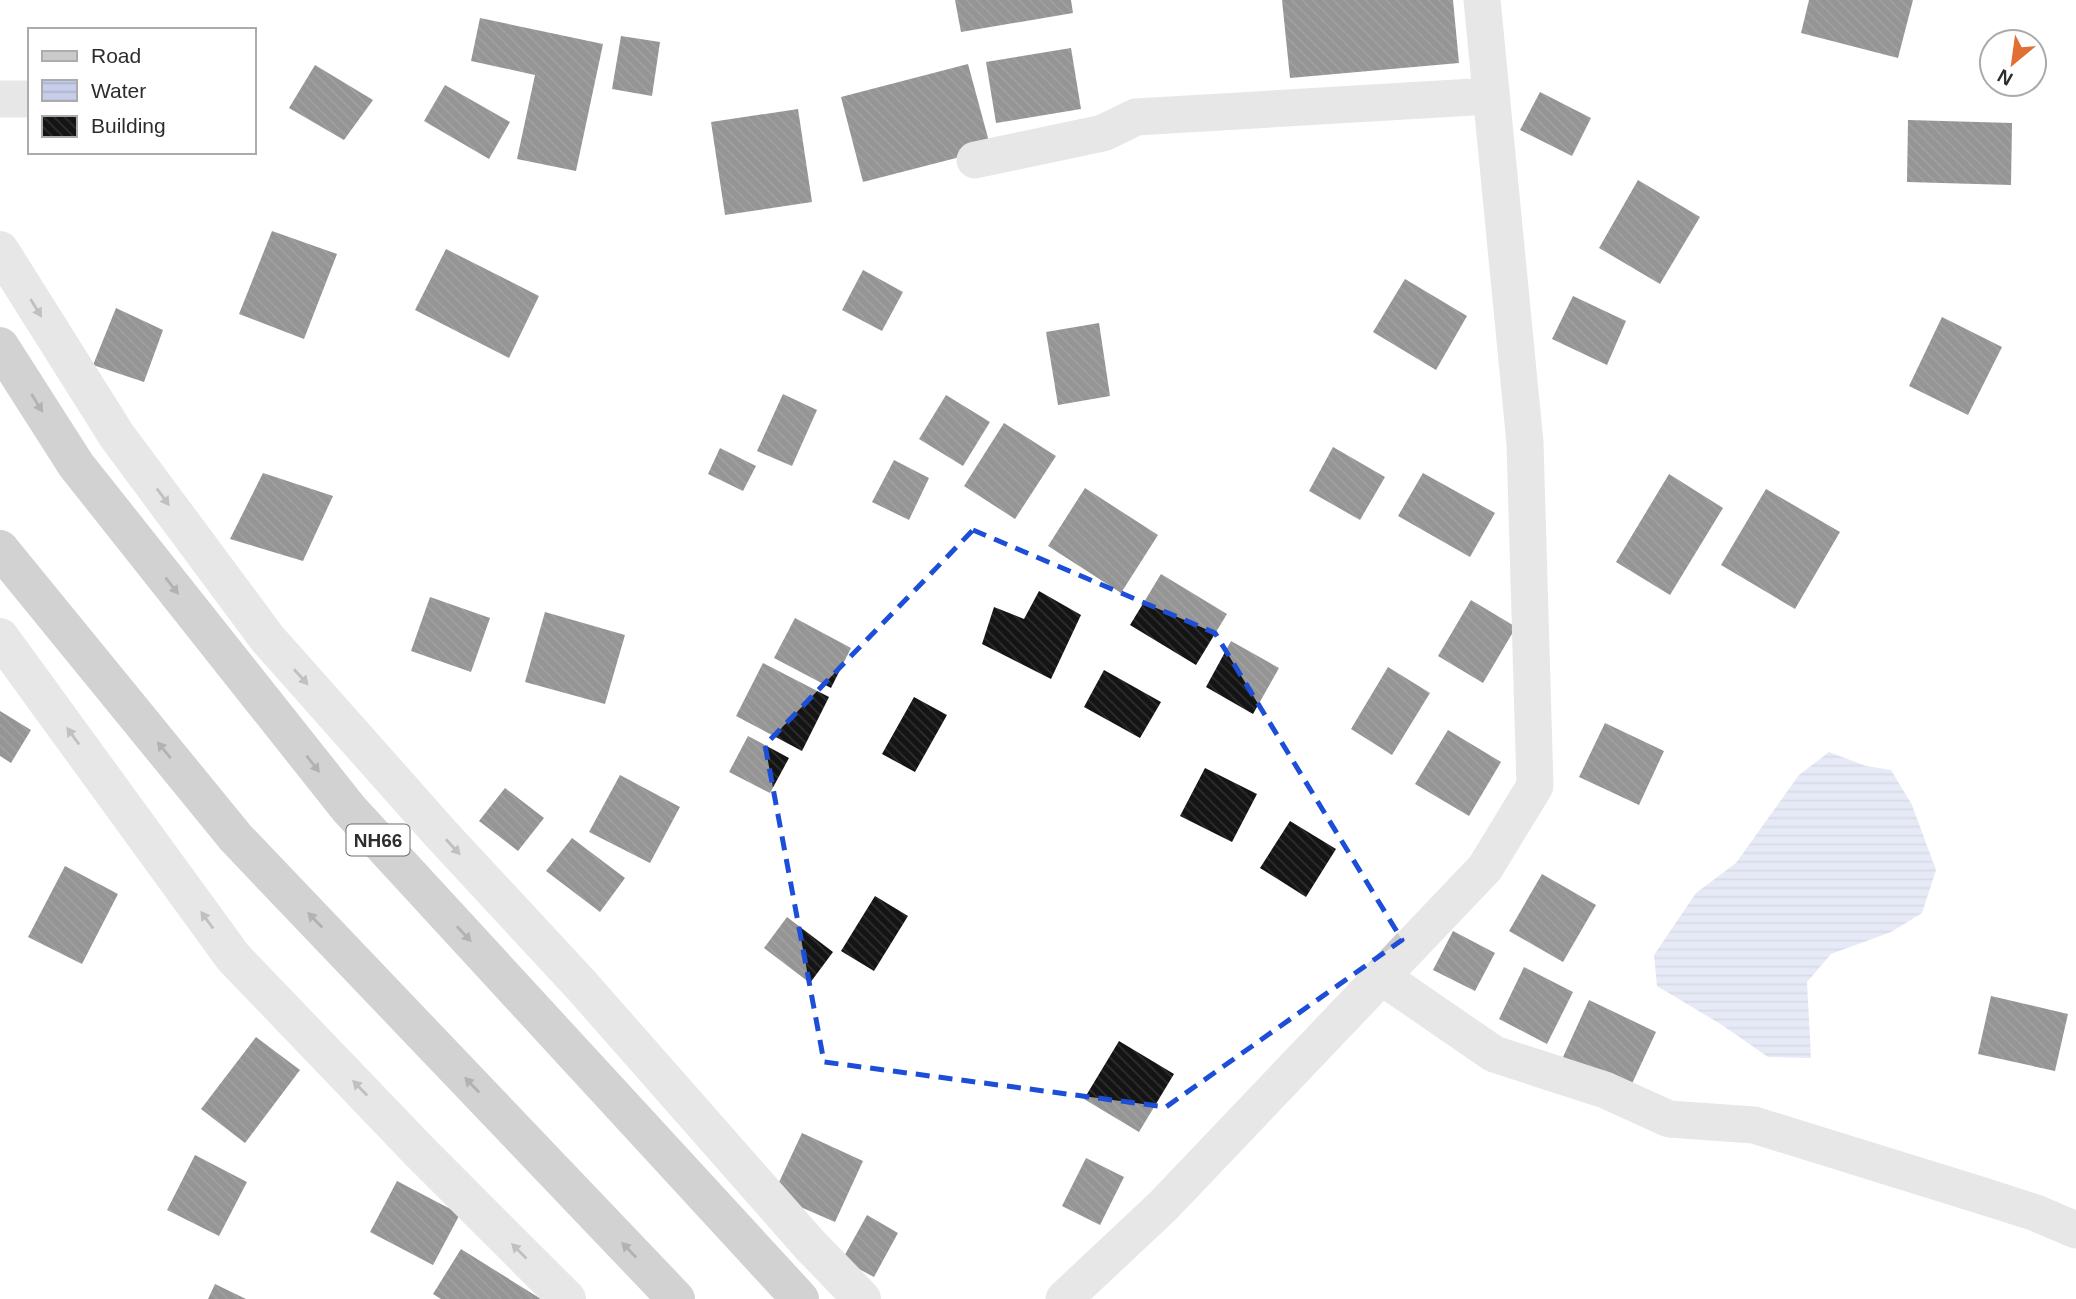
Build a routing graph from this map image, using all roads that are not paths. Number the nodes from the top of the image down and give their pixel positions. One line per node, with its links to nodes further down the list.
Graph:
1 (1482, 0): 2 (street)
2 (1490, 96): 5 (street); 10 (street)
3 (0, 99): 4 (street)
4 (28, 100)
5 (975, 160)
6 (0, 250): 15 (street, one-way to 15)
7 (0, 346): 14 (highway, NH66, one-way to 14)
8 (0, 550): 13 (highway, one-way to 8)
9 (0, 637): 12 (street, one-way to 9)
10 (1382, 977): 11 (street); 16 (street)
11 (2076, 1230)
12 (567, 1299)
13 (676, 1299)
14 (800, 1299)
15 (862, 1299)
16 (1064, 1299)

